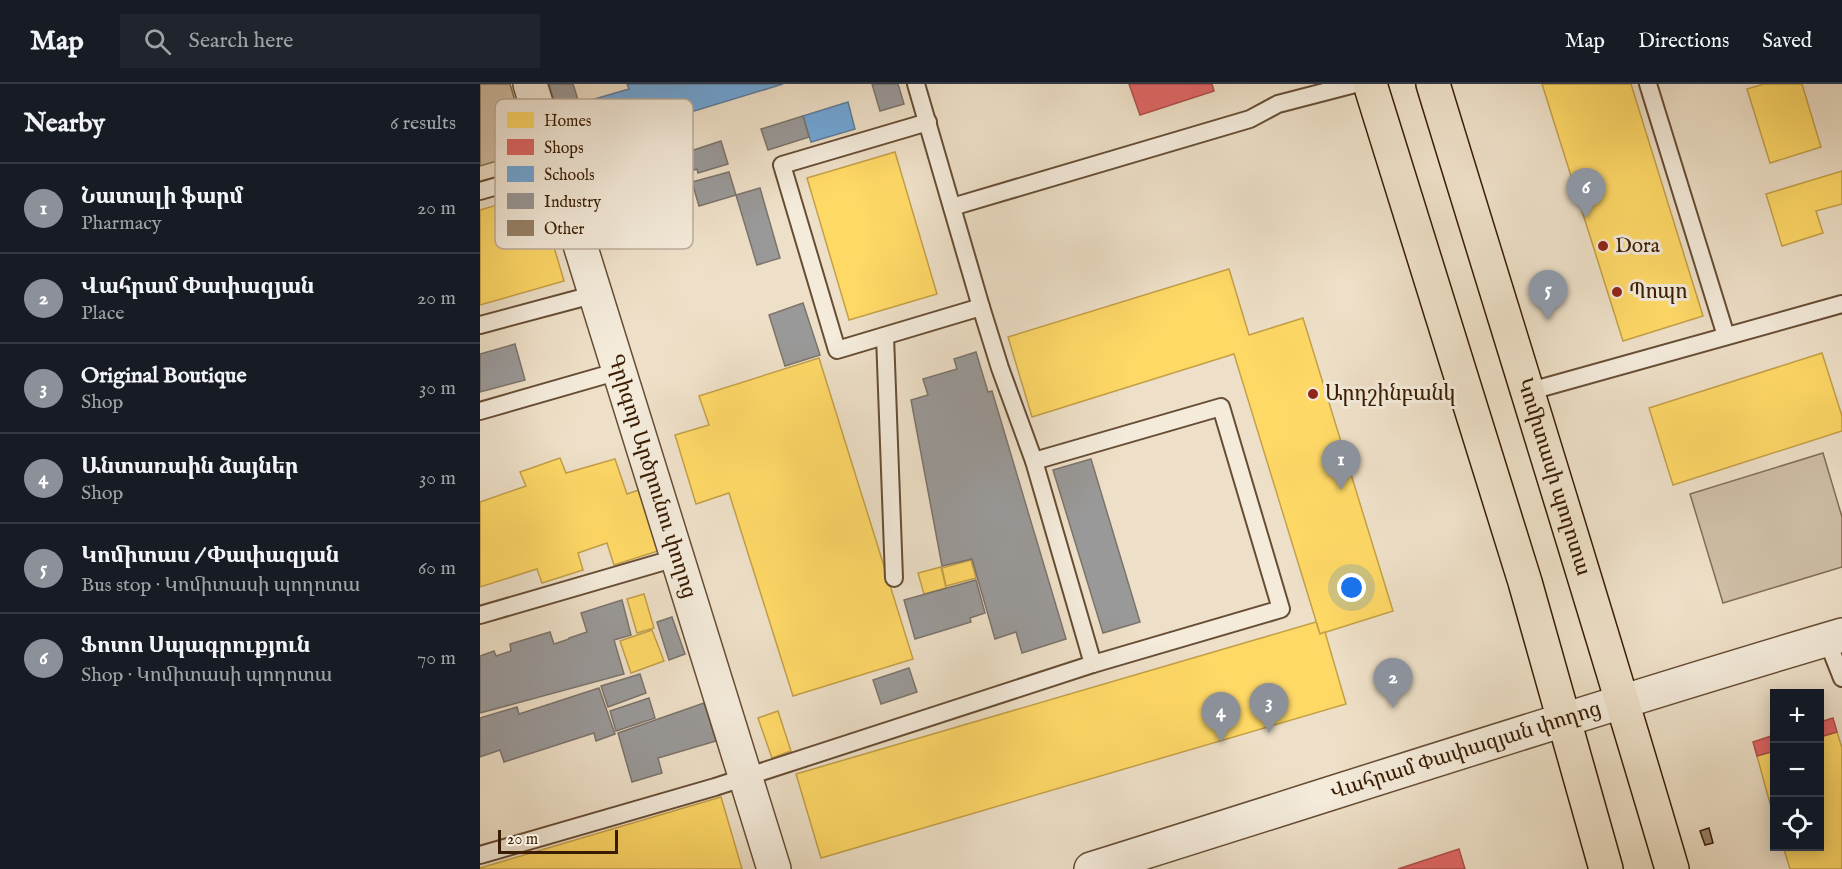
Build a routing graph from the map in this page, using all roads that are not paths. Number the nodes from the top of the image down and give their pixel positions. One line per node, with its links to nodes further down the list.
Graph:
1 (530, 84): 7 (street, Գրիգոր Արծրունու փողոց)
2 (916, 84): 8 (lane)
3 (1355, 84): 11 (lane)
4 (1370, 84): 30 (main road)
5 (1433, 84): 20 (main road, Կոմիտասի պողոտա)
6 (1648, 84): 18 (lane)
7 (535, 99)
8 (928, 122): 11 (lane); 17 (lane)
9 (495, 186): 10 (lane)
10 (480, 190)
11 (952, 207): 15 (lane)
12 (582, 249): 13 (street, Գրիգոր Արծրունու փողոց)
13 (596, 294): 16 (lane); 19 (street, Գրիգոր Արծրունու փողոց)
14 (1842, 304): 18 (lane)
15 (981, 307): 17 (lane); 22 (lane)
16 (480, 325)
17 (885, 336): 24 (lane)
18 (1726, 336): 20 (lane)
19 (620, 371): 21 (lane); 23 (street, Գրիգոր Արծրունու փողոց)
20 (1527, 392): 29 (main road, Կոմիտասի պողոտա)
21 (480, 411)
22 (1034, 461): 27 (lane); 27 (lane)
23 (676, 558): 25 (lane); 31 (street, Գրիգոր Արծրունու փողոց)
24 (894, 578)
25 (480, 615)
26 (1835, 637): 28 (lane); 29 (street, Վահրամ Փափազյան փողոց)
27 (1093, 664): 31 (lane)
28 (1842, 678)
29 (1622, 701): 30 (street, Վահրամ Փափազյան փողոց); 36 (main road, Կոմիտասի պողոտա)
30 (1563, 720): 34 (street, Վահրամ Փափազյան փողոց); 35 (main road)
31 (746, 777): 32 (lane); 33 (street, Գրիգոր Արծրունու փողոց)
32 (480, 855)
33 (774, 869)
34 (1090, 869)
35 (1606, 869)
36 (1672, 869)

